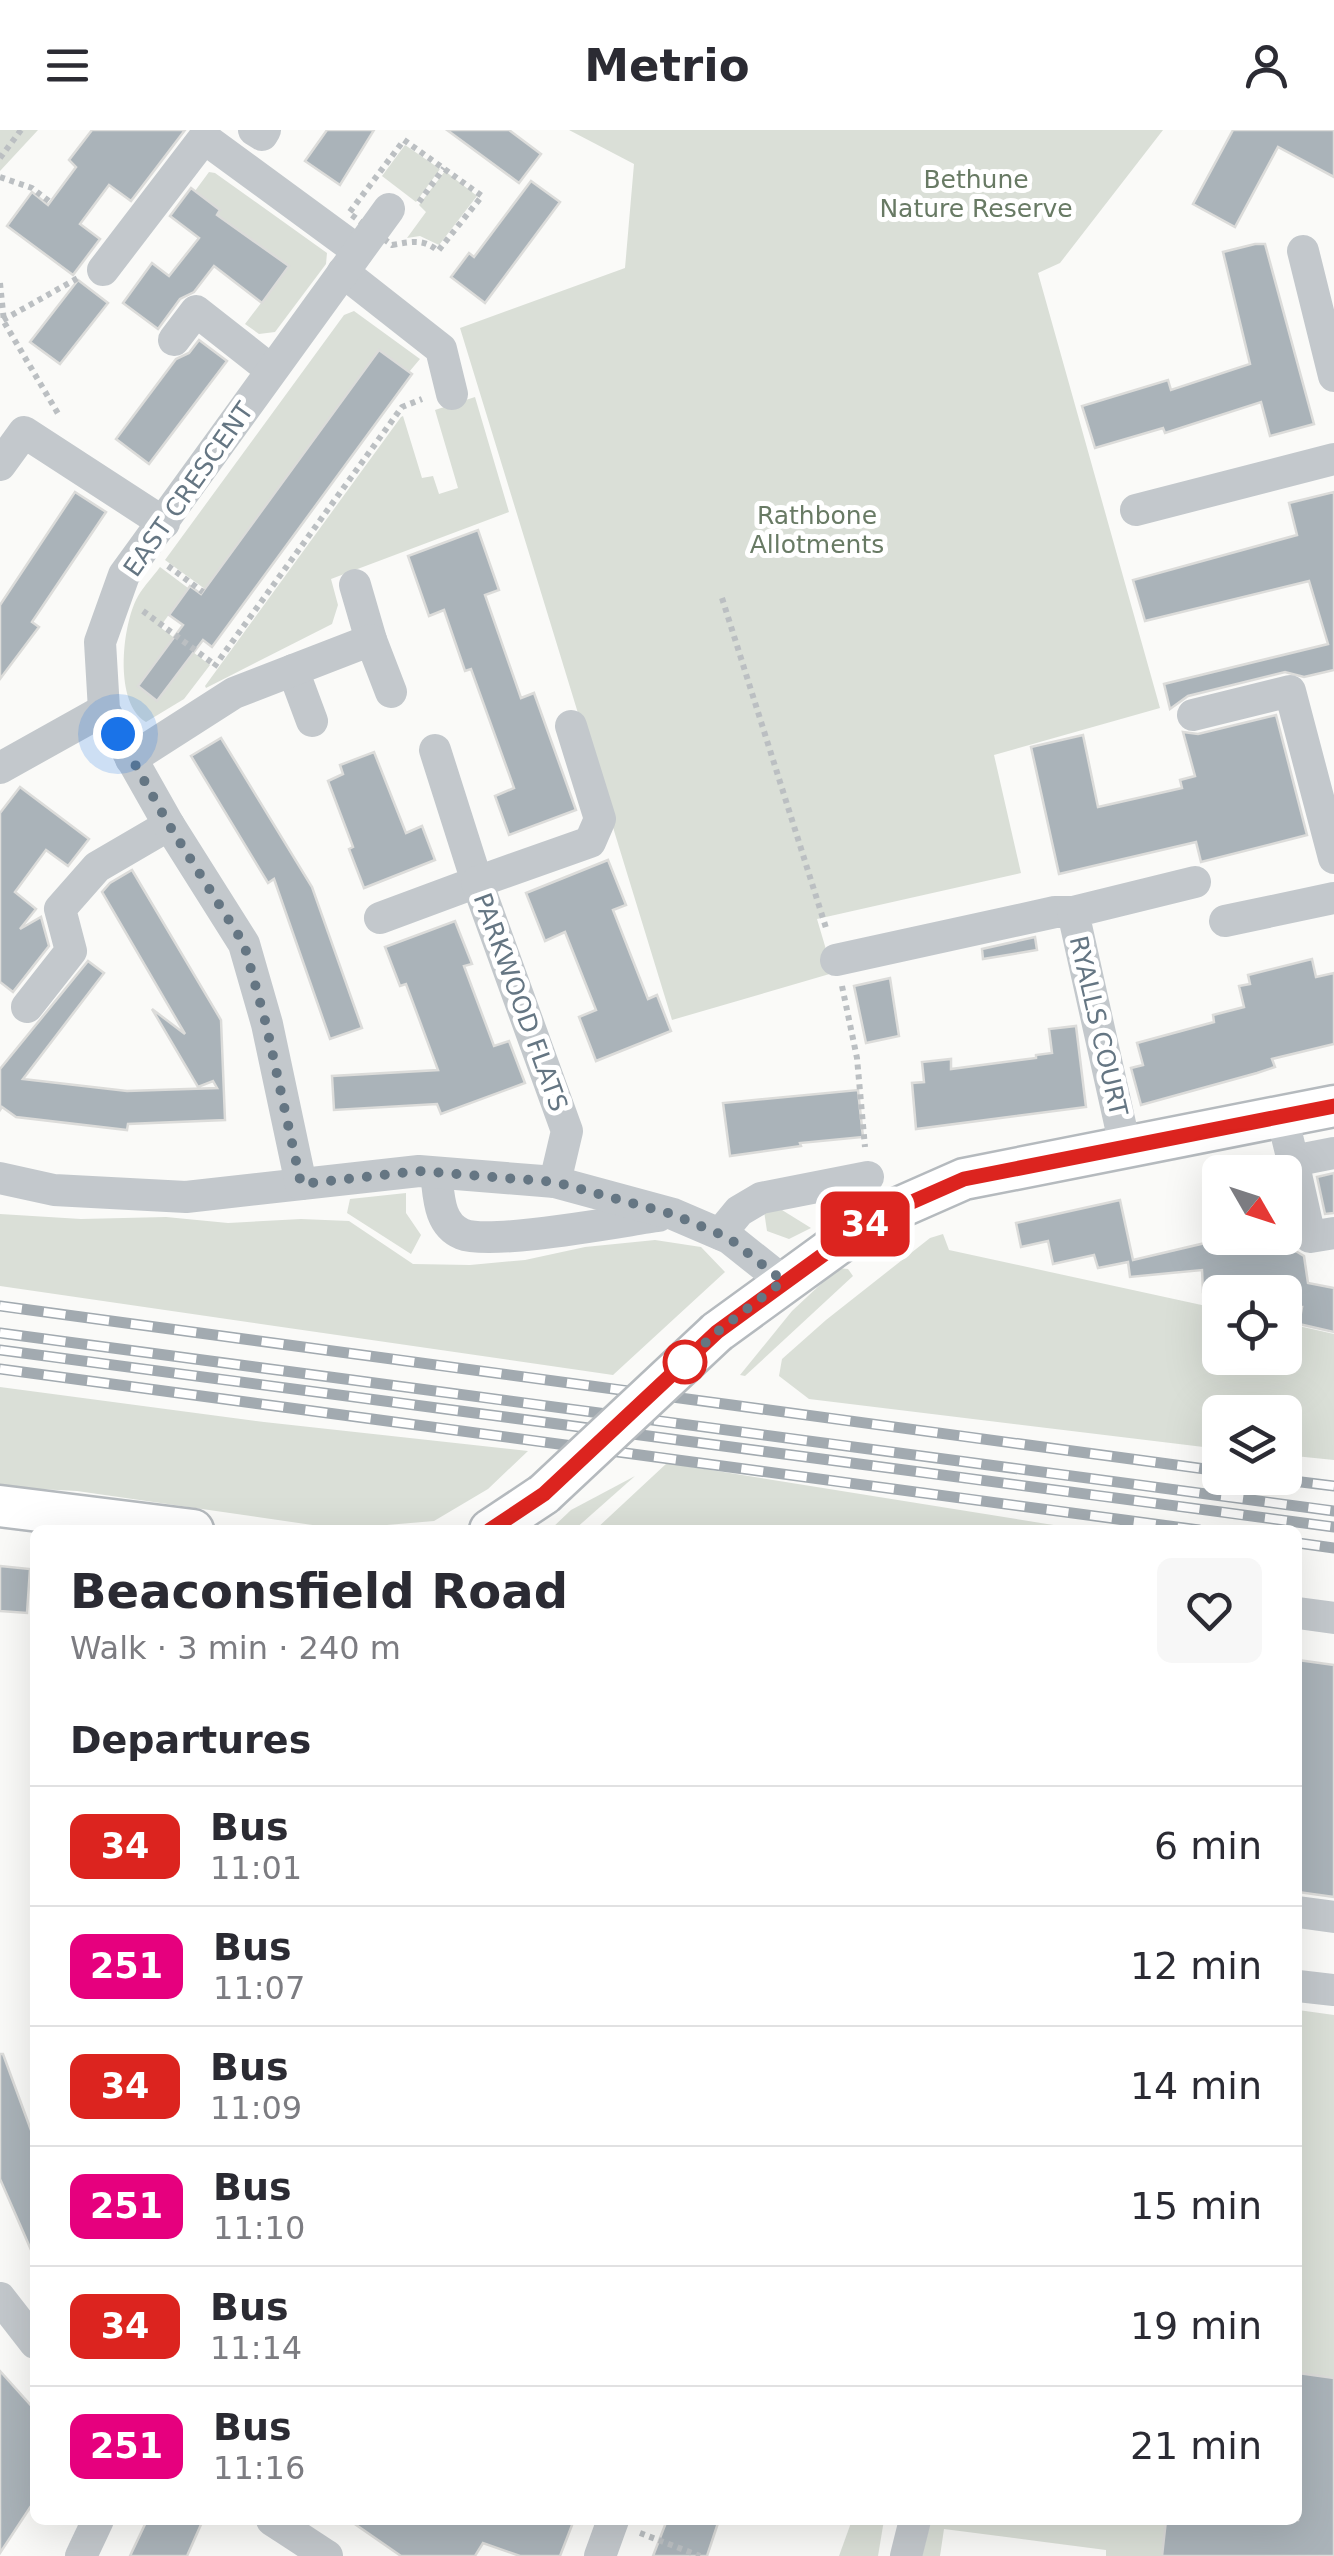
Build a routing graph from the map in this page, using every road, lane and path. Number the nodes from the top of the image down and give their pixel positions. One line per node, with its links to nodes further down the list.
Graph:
1 (21, 130): 5 (path)
2 (254, 130): 3 (street)
3 (265, 130)
4 (207, 134): 10 (street); 11 (street)
5 (0, 158)
6 (0, 177): 7 (path)
7 (50, 202)
8 (389, 209): 10 (street, EAST CRESCENT)
9 (1303, 250): 16 (street)
10 (350, 262): 15 (street, EAST CRESCENT); 17 (street)
11 (103, 270): 13 (path)
12 (0, 284): 13 (path)
13 (2, 318): 20 (path)
14 (174, 340): 15 (street)
15 (271, 370): 22 (street, EAST CRESCENT)
16 (1334, 376)
17 (450, 390): 28 (path)
18 (4, 453): 20 (street)
19 (1334, 459): 21 (street)
20 (70, 462): 22 (street)
21 (1136, 510)
22 (154, 536): 24 (street, EAST CRESCENT); 25 (path)
23 (355, 585): 27 (street)
24 (118, 592): 28 (path); 31 (street, EAST CRESCENT)
25 (203, 592)
26 (722, 598): 47 (path)
27 (370, 640): 29 (street); 30 (street)
28 (214, 665): 32 (path)
29 (292, 670): 32 (street); 34 (street)
30 (391, 692)
31 (104, 710): 37 (street, EAST CRESCENT); 38 (street)
32 (207, 710): 37 (street)
33 (1193, 714): 40 (street)
34 (312, 721)
35 (571, 726): 41 (street, PARKWOOD FLATS)
36 (436, 750): 41 (street)
37 (131, 758): 39 (street, EAST CRESCENT)
38 (0, 768)
39 (169, 825): 48 (street); 59 (street, EAST CRESCENT)
40 (1334, 858)
41 (478, 882): 45 (street); 58 (street, PARKWOOD FLATS)
42 (1194, 882): 44 (street, RYALLS COURT)
43 (1334, 898): 46 (street)
44 (1073, 912): 47 (street); 51 (street, RYALLS COURT)
45 (380, 918)
46 (1225, 921)
47 (836, 960): 56 (path)
48 (26, 1007)
49 (1334, 1106): 50 (main road)
50 (1282, 1116): 51 (main road); 53 (street)
51 (1125, 1146): 64 (main road)
52 (1334, 1152): 54 (street)
53 (1292, 1155)
54 (1302, 1159)
55 (436, 1173): 58 (street); 59 (street); 61 (street)
56 (868, 1177): 62 (street)
57 (0, 1178): 59 (street)
58 (555, 1182): 61 (street)
59 (301, 1184)
60 (1302, 1201): 63 (street)
61 (672, 1214): 62 (street)
62 (720, 1234): 64 (street)
63 (1328, 1243)
64 (783, 1281): 67 (main road, bridge)
65 (0, 1506): 66 (main road)
66 (151, 1525)
67 (498, 1525)
68 (1302, 1614): 69 (street)
69 (1334, 1618)
70 (1302, 1913): 71 (street)
71 (1334, 1917)
72 (1302, 1986): 73 (street)
73 (1334, 1990)
74 (0, 2298): 75 (street)
75 (30, 2336)
76 (96, 2525): 81 (street)
77 (280, 2525): 82 (street)
78 (611, 2525): 83 (street)
79 (622, 2525): 84 (path)
80 (915, 2525): 85 (street)
81 (81, 2556)
82 (327, 2556)
83 (600, 2556)
84 (700, 2556)
85 (906, 2556)

